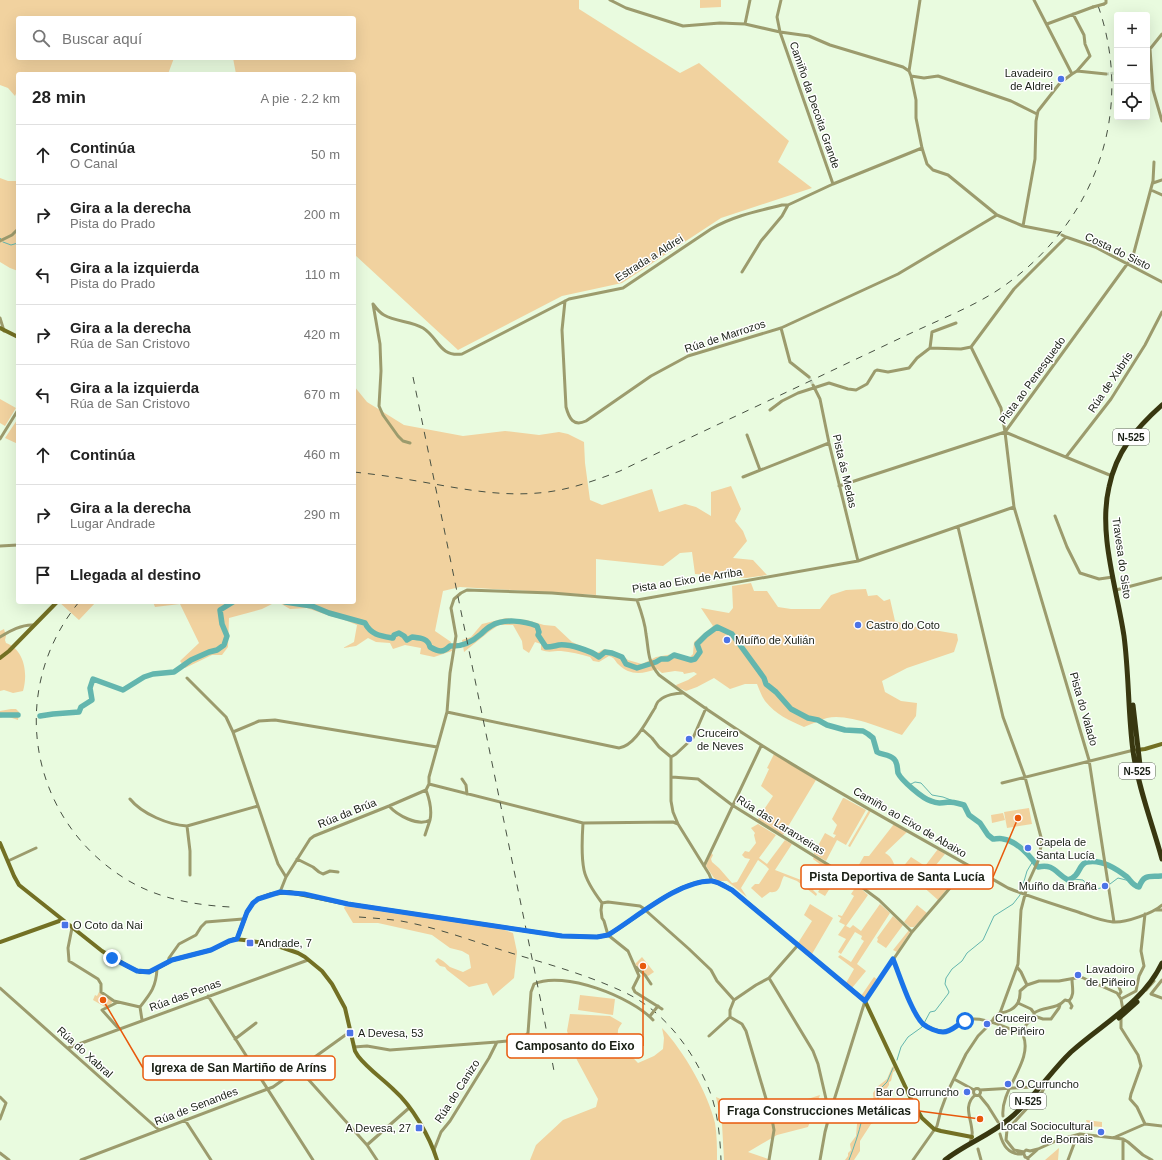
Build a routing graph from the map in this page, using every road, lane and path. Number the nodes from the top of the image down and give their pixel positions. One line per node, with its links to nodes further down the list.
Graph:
1 (610, 0): 8 (street)
2 (750, 0): 8 (street)
3 (781, 0): 10 (street, Camiño da Decoita Grande)
4 (920, 0): 13 (street)
5 (1034, 0): 9 (street)
6 (1106, 0): 7 (street, bridge)
7 (1073, 14): 9 (street); 14 (street)
8 (745, 24): 10 (street)
9 (1047, 24): 15 (street)
10 (780, 32): 13 (street); 24 (street, Camiño da Decoita Grande)
11 (1162, 34): 12 (street)
12 (1150, 49): 19 (street)
13 (909, 71): 17 (street, Costa do Sisto)
14 (1077, 71): 15 (street); 16 (street)
15 (1072, 74): 18 (street)
16 (1106, 74)
17 (911, 76): 18 (street); 20 (street, Costa do Sisto)
18 (1037, 114): 29 (street)
19 (1162, 121)
20 (922, 148): 24 (street, Estrada a Aldrei); 28 (street, Costa do Sisto)
21 (1154, 162): 23 (street, Pista ao Penesquedo)
22 (1162, 180): 23 (street)
23 (1152, 183): 25 (street, Pista ao Penesquedo)
24 (833, 184): 27 (street, Estrada a Aldrei)
25 (1151, 190): 26 (street); 33 (street, Pista ao Penesquedo)
26 (1162, 194)
27 (788, 205): 34 (street); 36 (street, Estrada a Aldrei)
28 (997, 215): 29 (street, Costa do Sisto); 40 (street, Rúa de Marrozos)
29 (1023, 226): 31 (street, Costa do Sisto)
30 (16, 231): 32 (street)
31 (1062, 235): 33 (street, Costa do Sisto); 43 (street)
32 (0, 241)
33 (1128, 264): 35 (street, Costa do Sisto); 50 (street, Pista ao Penesquedo)
34 (742, 272)
35 (1162, 282)
36 (565, 301): 40 (street, Rúa de Marrozos); 53 (street, Estrada a Aldrei)
37 (1162, 312): 55 (street, Rúa de Xubrís)
38 (0, 318): 41 (street)
39 (956, 323): 44 (street)
40 (780, 328): 45 (street)
41 (2, 330): 42 (street)
42 (16, 337)
43 (971, 347): 44 (street); 50 (street, Pista do Valado)
44 (930, 348): 46 (street)
45 (809, 378)
46 (814, 386): 48 (street); 54 (street, Pista ás Medas)
47 (1162, 405): 57 (highway, Travesa do Sisto / N-525)
48 (770, 410)
49 (16, 413): 52 (street)
50 (1005, 432): 55 (street, Pista ao Penesquedo); 59 (street); 60 (street, Pista do Valado)
51 (747, 435): 56 (street)
52 (0, 439)
53 (410, 443)
54 (829, 443): 56 (street); 59 (street, Pista ás Medas)
55 (1066, 457): 57 (street, Pista ao Penesquedo)
56 (760, 470): 58 (street)
57 (1112, 476): 66 (highway, Travesa do Sisto / N-525)
58 (743, 477)
59 (840, 486): 65 (street, Pista ás Medas)
60 (1014, 506): 62 (street, Pista ao Eixo de Arriba); 85 (street, Pista do Valado)
61 (1055, 516): 66 (street)
62 (958, 527): 65 (street, Pista ao Eixo de Arriba); 87 (street)
63 (16, 545): 64 (street)
64 (0, 546)
65 (858, 561): 69 (street, Pista ao Eixo de Arriba)
66 (1113, 577): 68 (highway, Travesa do Sisto / N-525)
67 (1162, 578): 68 (street)
68 (1116, 590): 83 (highway, Travesa do Sisto / N-525)
69 (637, 600): 75 (street, Camiño ao Eixo de Abaixo); 77 (street, Pista ao Eixo de Arriba)
70 (55, 604): 71 (street)
71 (34, 625): 72 (street); 73 (street)
72 (0, 637)
73 (0, 658)
74 (187, 678): 79 (street)
75 (683, 693): 76 (street, Camiño ao Eixo de Abaixo); 78 (street)
76 (706, 708): 81 (street, Camiño ao Eixo de Abaixo); 84 (street)
77 (447, 712): 78 (street); 82 (street, Pista ao Eixo de Arriba)
78 (642, 729): 84 (street)
79 (232, 732): 82 (street); 95 (street)
80 (1162, 744): 83 (street)
81 (761, 746): 94 (street); 109 (street, Camiño ao Eixo de Abaixo)
82 (437, 747): 90 (street, Pista ao Eixo de Arriba)
83 (1135, 750): 85 (street); 104 (highway, Travesa do Sisto / N-525); 106 (highway, Travesa do Sisto / N-525)
84 (671, 757): 86 (street)
85 (1089, 760): 87 (street); 124 (street, Pista do Valado)
86 (672, 777): 94 (street, Rúa das Laranxeiras); 99 (street)
87 (1025, 777): 89 (street); 115 (street)
88 (462, 779): 92 (street)
89 (1002, 783)
90 (429, 784): 91 (street, Pista ao Eixo de Arriba); 92 (street)
91 (426, 790): 96 (street, Rúa da Brúa); 97 (street)
92 (467, 794): 98 (street)
93 (130, 799): 100 (street)
94 (732, 805): 108 (street); 126 (street, Rúa das Laranxeiras)
95 (258, 806): 100 (street); 112 (street)
96 (389, 806): 97 (street); 105 (street, Rúa da Brúa)
97 (430, 820): 101 (street)
98 (583, 823): 99 (street); 116 (street)
99 (678, 824): 108 (street)
100 (187, 826): 111 (street)
101 (426, 835)
102 (0, 843): 107 (street)
103 (36, 848): 107 (street)
104 (1162, 852)
105 (297, 859): 110 (street); 112 (street, Rúa da Brúa)
106 (1162, 859)
107 (8, 861): 122 (street)
108 (704, 866): 113 (street)
109 (969, 866): 115 (street, Camiño ao Eixo de Abaixo); 126 (street)
110 (338, 872)
111 (190, 875)
112 (286, 877): 114 (street, Rúa da Brúa)
113 (712, 881): 118 (street); 130 (street)
114 (280, 892): 123 (street); 127 (street)
115 (1022, 893): 124 (street, Camiño ao Eixo de Abaixo); 136 (street)
116 (602, 903): 118 (street); 127 (street)
117 (1162, 905): 119 (street)
118 (645, 910): 127 (street); 151 (street)
119 (1156, 910): 120 (street); 121 (street, Camiño ao Eixo de Abaixo)
120 (1162, 910)
121 (1145, 914): 124 (street, Camiño ao Eixo de Abaixo); 150 (street)
122 (62, 920): 125 (street); 129 (street)
123 (243, 920): 128 (street); 133 (street)
124 (1114, 922)
125 (72, 928): 138 (street); 154 (street)
126 (912, 932): 131 (street)
127 (608, 935): 135 (street)
128 (237, 939): 132 (street); 133 (street)
129 (0, 942)
130 (798, 945): 139 (street); 152 (street)
131 (893, 959): 152 (street); 169 (street)
132 (308, 960): 147 (street, Rúa das Penas); 171 (street)
133 (168, 962): 138 (street)
134 (1162, 963): 146 (highway, N-525)
135 (636, 967): 143 (street); 156 (street)
136 (1017, 967): 144 (street); 161 (street)
137 (1162, 968): 146 (street); 162 (highway, N-525)
138 (157, 969): 158 (street)
139 (769, 978): 151 (street); 189 (street)
140 (1072, 979): 144 (street); 148 (street); 153 (street)
141 (1116, 980): 148 (street)
142 (1162, 980): 149 (street)
143 (651, 984)
144 (1027, 985): 155 (street)
145 (0, 988): 177 (street, Rúa do Xabral)
146 (1142, 993): 162 (highway, N-525)
147 (208, 996): 166 (street, Rúa das Penas); 174 (street)
148 (1119, 996): 150 (street)
149 (1162, 998)
150 (1122, 999): 162 (street)
151 (734, 1000): 165 (street)
152 (865, 1001): 189 (street); 196 (street)
153 (1070, 1001): 157 (street); 159 (street)
154 (119, 1002): 158 (street); 170 (street)
155 (1018, 1004): 161 (street); 163 (street)
156 (658, 1006): 160 (street); 164 (street, bridge)
157 (1060, 1006): 163 (street); 163 (street)
158 (140, 1007): 166 (street)
159 (1071, 1008)
160 (662, 1009)
161 (1000, 1013): 169 (street)
162 (1122, 1013): 180 (highway, N-525); 194 (street); 203 (highway, N-525)
163 (1034, 1015): 172 (street)
164 (650, 1016): 167 (street); 175 (street)
165 (730, 1017): 173 (street); 219 (street)
166 (142, 1020): 170 (street, Rúa das Penas)
167 (653, 1020)
168 (256, 1023): 174 (street)
169 (991, 1023): 172 (street); 179 (street)
170 (119, 1029): 177 (street, Rúa das Penas)
171 (351, 1031): 176 (street); 178 (street, Rúa de Senandes)
172 (1022, 1035): 182 (street)
173 (709, 1036)
174 (235, 1038): 183 (street)
175 (497, 1042): 176 (street); 207 (street, Rúa do Canizo)
176 (354, 1047): 188 (street)
177 (68, 1048): 197 (street, Rúa do Xabral)
178 (299, 1069): 183 (street, Rúa de Senandes); 204 (street)
179 (954, 1079): 184 (street); 196 (street)
180 (1048, 1081): 210 (street); 223 (highway, N-525)
181 (1032, 1087): 182 (street)
182 (1010, 1088): 185 (street); 190 (street)
183 (267, 1089): 192 (street, Rúa de Senandes); 216 (street)
184 (974, 1090): 185 (street); 186 (street)
185 (980, 1090): 186 (street)
186 (977, 1095): 193 (street); 200 (street)
187 (0, 1097): 191 (street)
188 (409, 1108): 204 (street); 207 (street)
189 (830, 1113): 220 (street)
190 (1003, 1116)
191 (0, 1119)
192 (185, 1120): 197 (street, Rúa de Senandes); 215 (street)
193 (998, 1122)
194 (1145, 1124): 195 (street); 201 (street)
195 (1162, 1126)
196 (934, 1129): 200 (street); 221 (street)
197 (159, 1130): 214 (street, Rúa de Senandes)
198 (1000, 1134): 210 (street)
199 (1073, 1136): 201 (street); 206 (street); 225 (street)
200 (972, 1137): 203 (street)
201 (1113, 1138): 202 (street)
202 (1123, 1139): 226 (street); 227 (street)
203 (970, 1143): 222 (highway, N-525)
204 (367, 1145): 217 (street)
205 (978, 1149): 224 (street)
206 (1038, 1149): 208 (street); 211 (street)
207 (434, 1150): 218 (street)
208 (1030, 1151): 210 (street); 211 (street)
209 (0, 1153): 213 (street)
210 (1024, 1153): 212 (street)
211 (1031, 1155): 212 (street)
212 (1028, 1159)
213 (9, 1160)
214 (81, 1160)
215 (211, 1160)
216 (313, 1160)
217 (377, 1160)
218 (437, 1160)
219 (769, 1160)
220 (820, 1160)
221 (913, 1160)
222 (945, 1160)
223 (948, 1160)
224 (981, 1160)
225 (1068, 1160)
226 (1123, 1160)
227 (1152, 1160)

